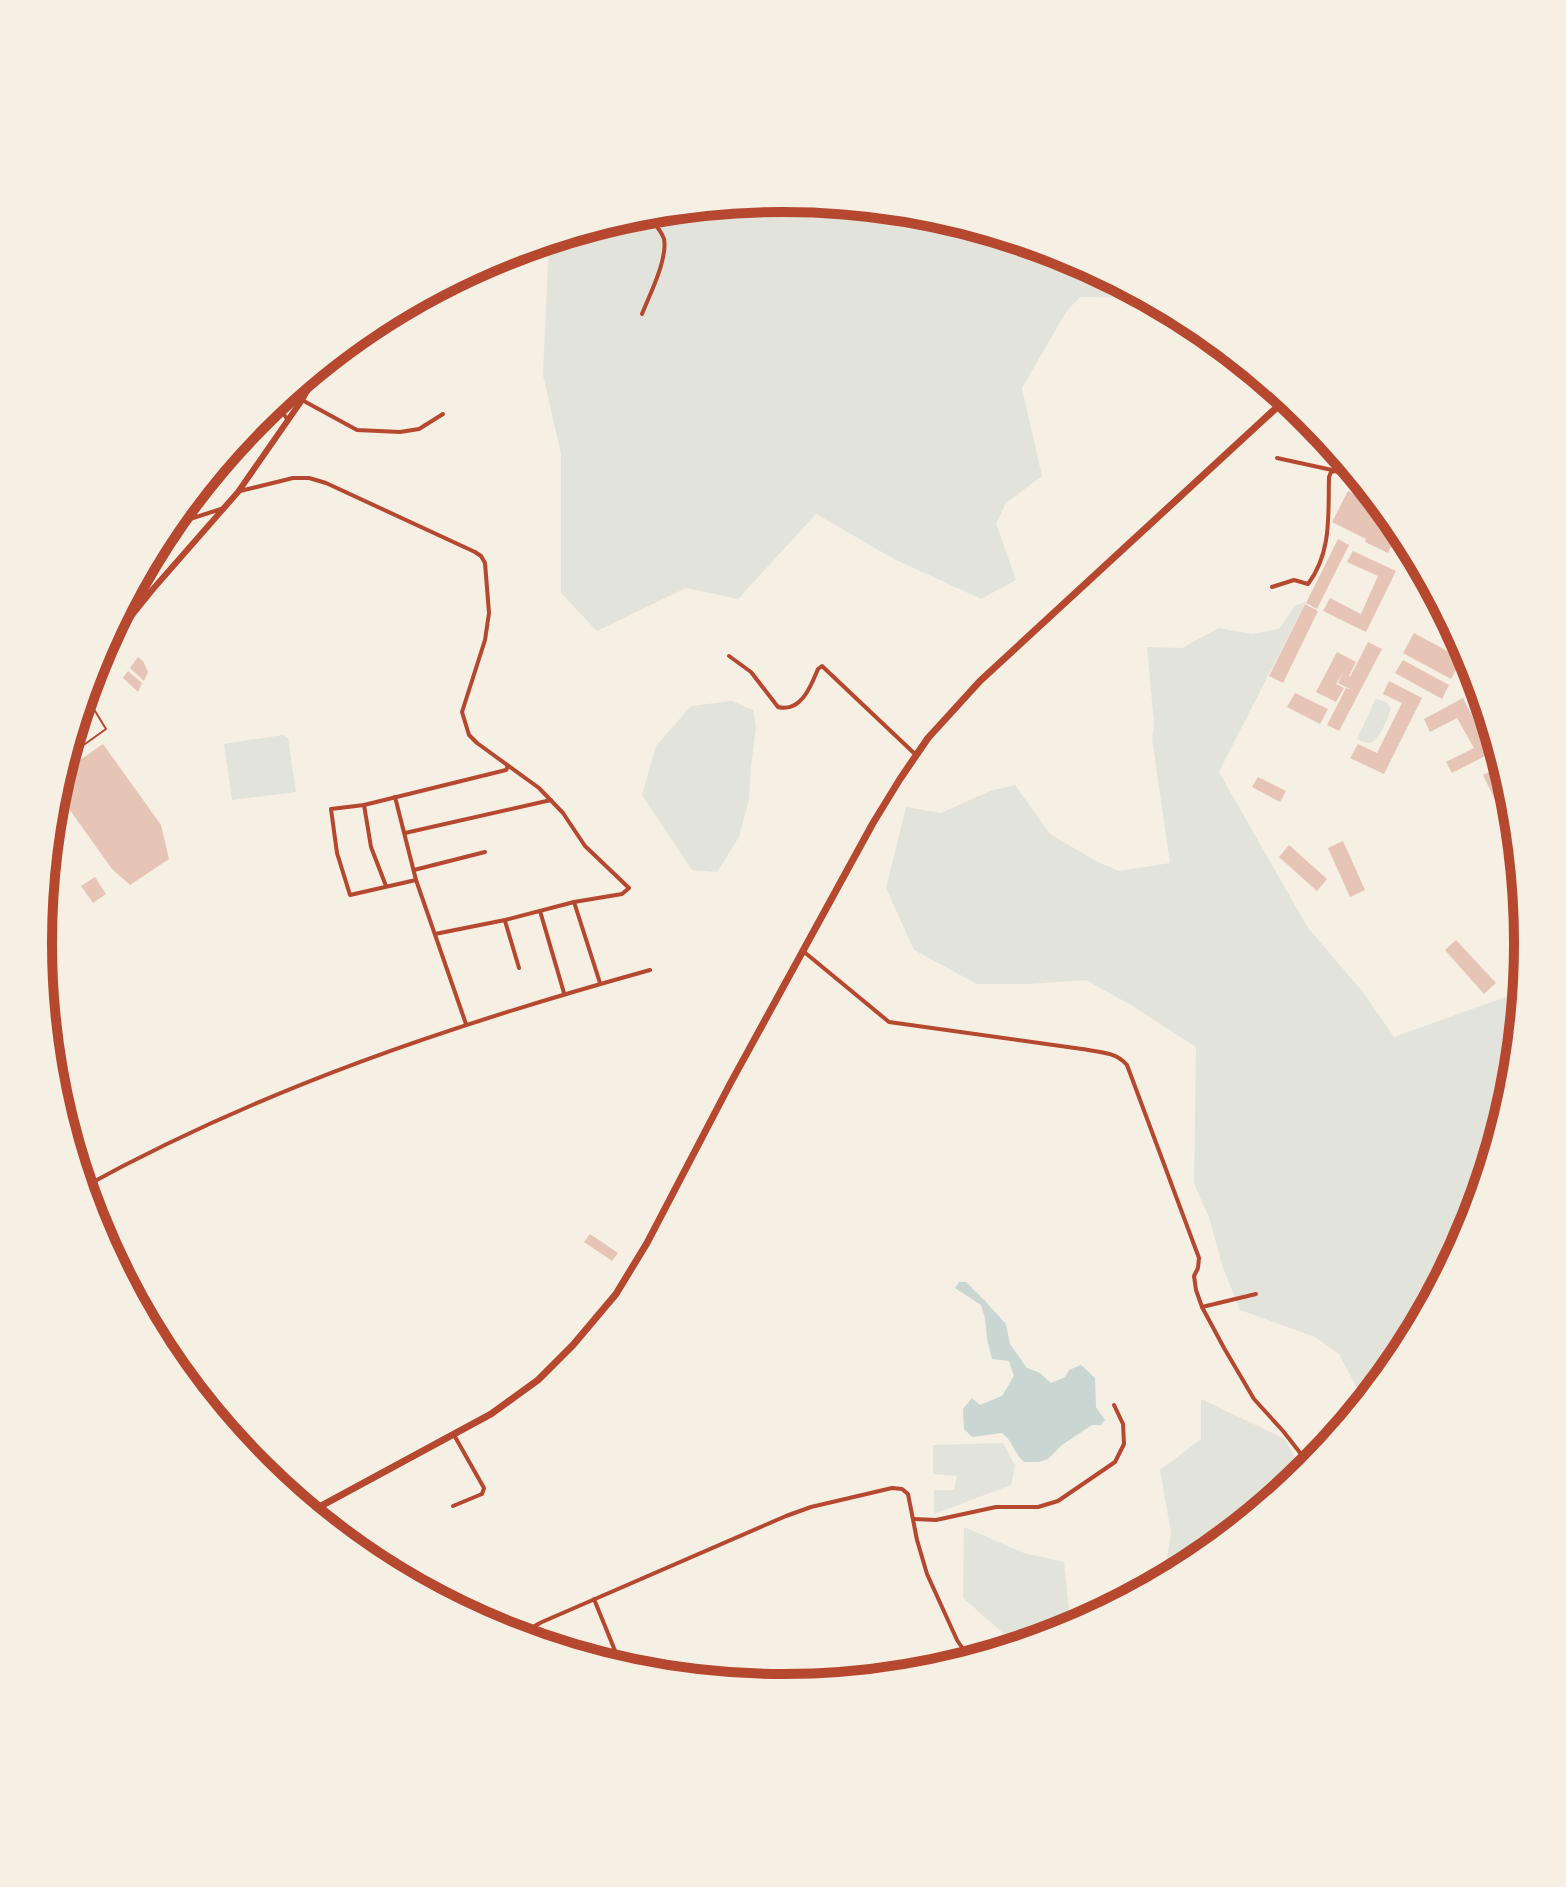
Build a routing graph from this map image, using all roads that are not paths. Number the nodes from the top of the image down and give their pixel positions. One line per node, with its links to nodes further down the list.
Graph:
1 (654, 225): 2 (street)
2 (642, 314)
3 (309, 388): 4 (main road)
4 (302, 400): 7 (street); 8 (main road)
5 (1278, 406): 20 (main road)
6 (282, 412): 8 (street)
7 (443, 414)
8 (288, 420): 12 (main road)
9 (1277, 458): 10 (street)
10 (1335, 471): 11 (street); 15 (street)
11 (1344, 475)
12 (238, 492): 13 (main road); 21 (street)
13 (225, 507): 14 (street); 16 (main road)
14 (188, 519)
15 (1272, 587)
16 (126, 623)
17 (729, 656): 20 (street)
18 (92, 706): 19 (lane)
19 (79, 748)
20 (916, 755): 34 (main road)
21 (508, 766): 22 (street); 23 (street)
22 (395, 797): 24 (street); 25 (street)
23 (551, 800): 25 (street); 30 (street)
24 (364, 805): 29 (street); 29 (street)
25 (405, 833): 27 (street)
26 (485, 852): 27 (street)
27 (414, 870): 28 (street)
28 (416, 880): 29 (street); 33 (street)
29 (386, 886)
30 (574, 902): 31 (street); 37 (street)
31 (540, 911): 32 (street); 38 (street)
32 (505, 920): 33 (street); 35 (street)
33 (435, 934): 39 (street)
34 (803, 951): 42 (street); 44 (main road)
35 (519, 968)
36 (650, 970): 37 (street)
37 (600, 983): 38 (street)
38 (564, 994): 39 (street)
39 (466, 1024): 40 (street)
40 (93, 1183)
41 (1256, 1294): 42 (street)
42 (1202, 1307): 45 (street)
43 (1114, 1405): 48 (street)
44 (454, 1435): 46 (street); 47 (main road)
45 (1303, 1457)
46 (453, 1506)
47 (319, 1507)
48 (914, 1519): 49 (street); 51 (street)
49 (594, 1599): 50 (street); 52 (street)
50 (529, 1629)
51 (965, 1652)
52 (618, 1655)

